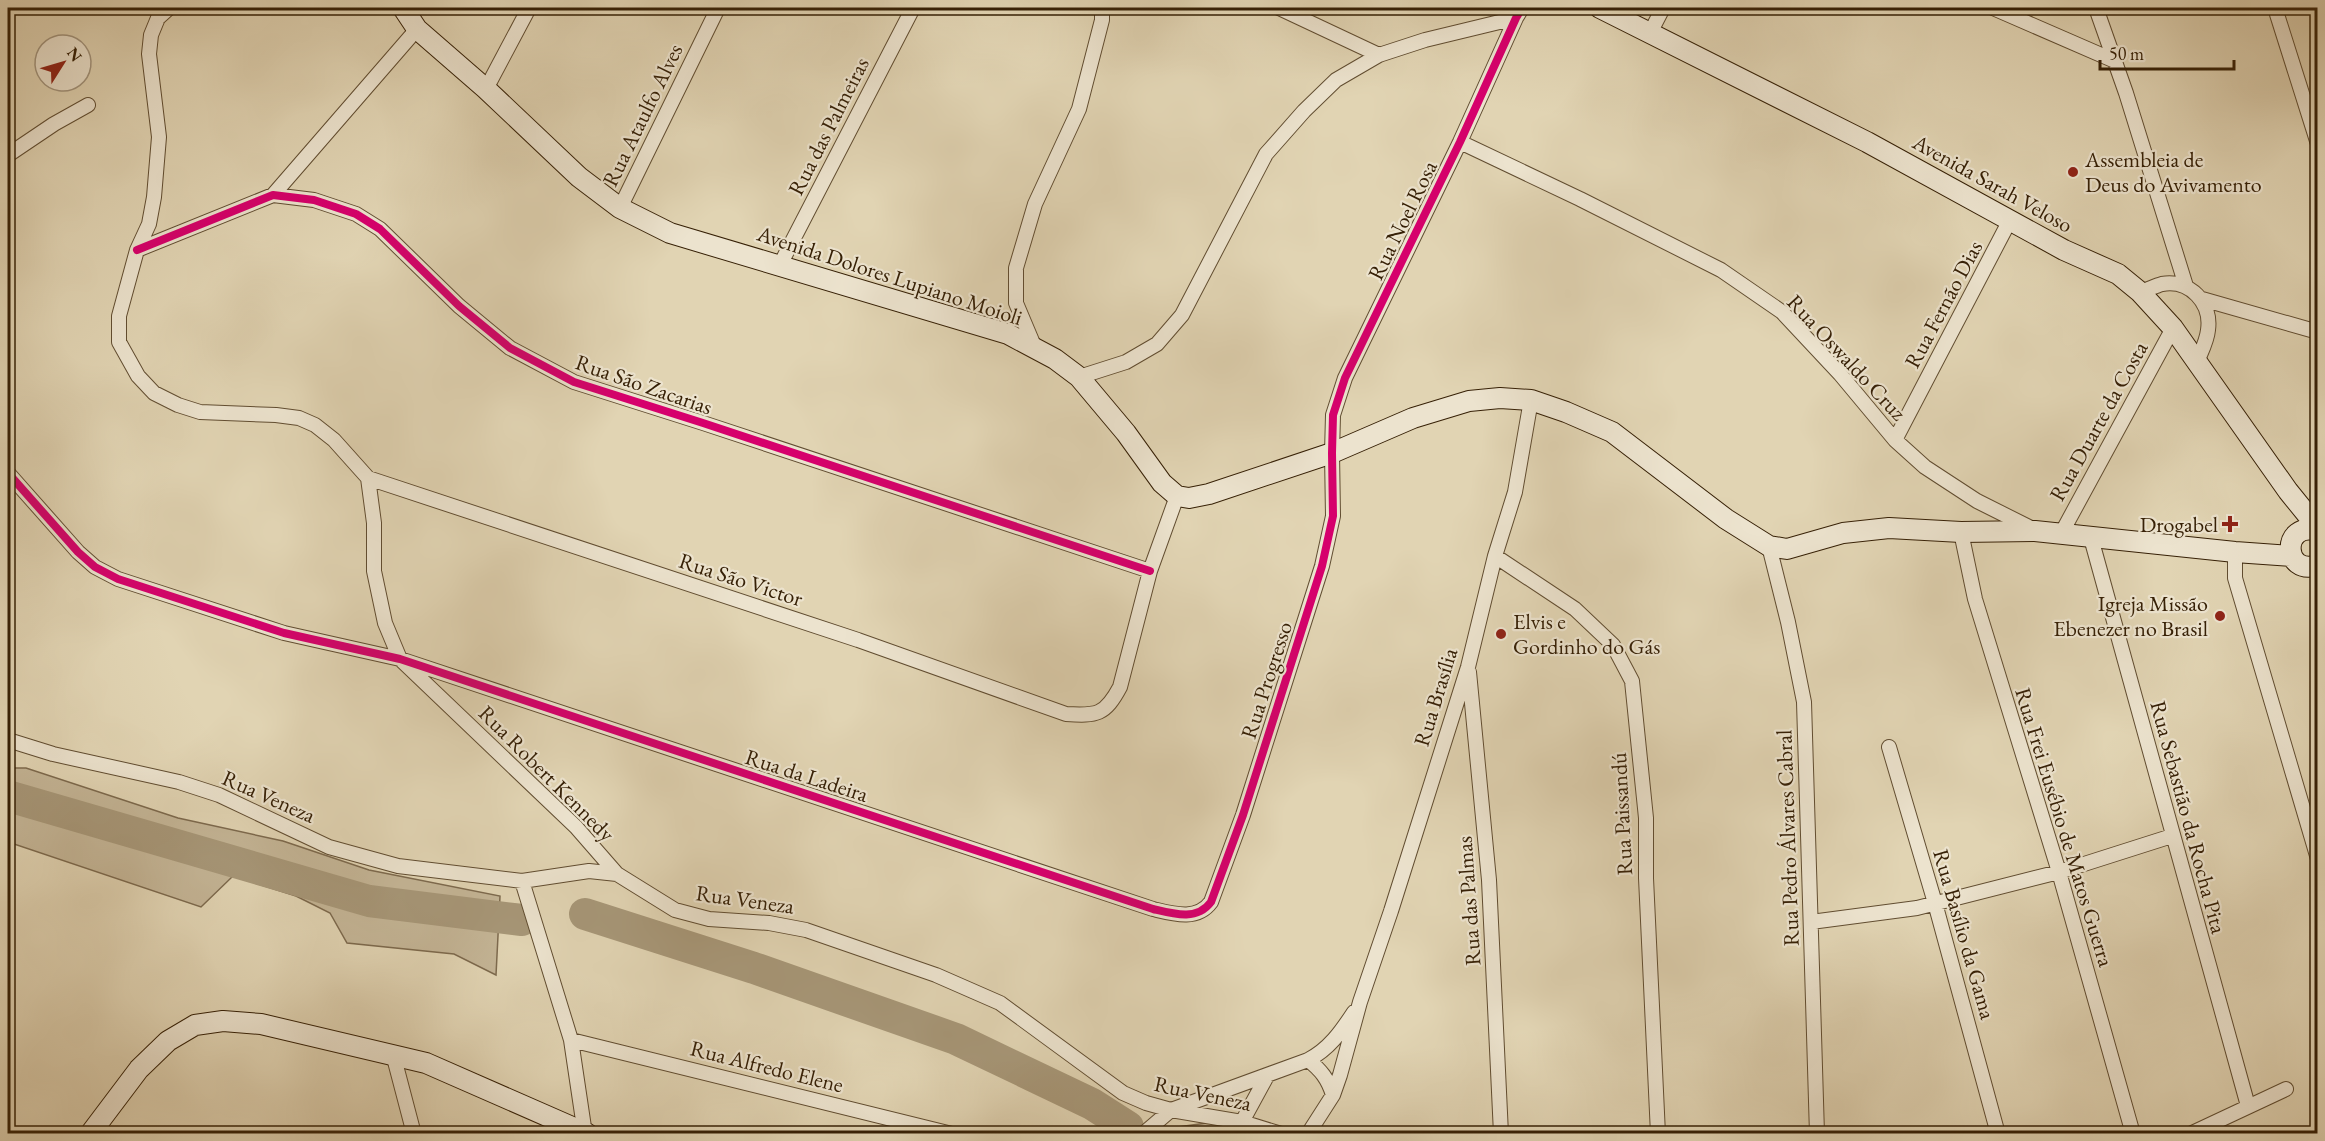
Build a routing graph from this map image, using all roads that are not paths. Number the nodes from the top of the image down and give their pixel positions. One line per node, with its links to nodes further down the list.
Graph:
1 (169, 8): 26 (street)
2 (402, 8): 14 (main road, Avenida Dolores Lupiano Moioli)
3 (529, 8): 18 (street)
4 (718, 8): 24 (street, Rua Ataulfo Alves)
5 (914, 8): 27 (street, Rua das Palmeiras)
6 (1102, 8): 33 (street)
7 (1279, 8): 16 (street)
8 (1600, 8): 15 (main road, Avenida Sarah Veloso)
9 (1663, 8): 15 (street)
10 (1993, 8): 17 (street)
11 (2096, 8): 17 (street)
12 (2275, 8): 21 (street)
13 (1519, 13): 16 (street); 20 (street, Rua Noel Rosa)
14 (417, 29): 18 (main road, Avenida Dolores Lupiano Moioli); 23 (street)
15 (1650, 33): 25 (main road, Avenida Sarah Veloso)
16 (1379, 55): 35 (street)
17 (2115, 61): 28 (street)
18 (486, 89): 24 (main road, Avenida Dolores Lupiano Moioli)
19 (88, 105): 22 (street)
20 (1460, 142): 37 (street, Rua Oswaldo Cruz); 38 (street, Rua Noel Rosa)
21 (2318, 144)
22 (8, 155)
23 (273, 195): 26 (street, Rua São Zacarias); 53 (street, Rua São Zacarias)
24 (620, 208): 27 (main road, Avenida Dolores Lupiano Moioli)
25 (2010, 220): 29 (main road, Avenida Sarah Veloso); 37 (street, Rua Fernão Dias)
26 (137, 250): 40 (street)
27 (780, 265): 33 (main road, Avenida Dolores Lupiano Moioli)
28 (2186, 286): 29 (street); 30 (street)
29 (2139, 292): 31 (main road, Avenida Sarah Veloso)
30 (2202, 299): 32 (street); 34 (street)
31 (2173, 328): 34 (main road, Avenida Sarah Veloso); 46 (street, Rua Duarte da Costa)
32 (2318, 332)
33 (1035, 348): 35 (main road, Avenida Dolores Lupiano Moioli)
34 (2198, 362): 41 (main road, Avenida Sarah Veloso)
35 (1079, 377): 42 (main road, Avenida Dolores Lupiano Moioli)
36 (1531, 400): 38 (main road); 48 (main road); 51 (street, Rua Brasília)
37 (1896, 440): 44 (street, Rua Oswaldo Cruz)
38 (1332, 453): 42 (main road); 64 (street, Rua Progresso)
39 (8, 473): 54 (street, Rua da Ladeira)
40 (368, 478): 53 (street, Rua São Victor); 54 (street, Rua Robert Kennedy)
41 (2288, 491): 43 (main road, Avenida Sarah Veloso); 49 (main road)
42 (1177, 496): 53 (street)
43 (2318, 529): 49 (main road)
44 (2036, 531): 45 (main road); 46 (main road)
45 (1961, 532): 48 (main road); 60 (street, Rua Frei Eusébio de Matos Guerra)
46 (2061, 534): 47 (main road)
47 (2091, 538): 50 (main road); 58 (street, Rua Sebastião da Rocha Pita)
48 (1769, 546): 65 (street, Rua Pedro Álvares Cabral)
49 (2292, 547): 50 (main road); 52 (main road)
50 (2235, 552): 59 (street)
51 (1495, 556): 55 (street, Rua Brasília); 84 (street, Rua Paissandú)
52 (2317, 566)
53 (1150, 571)
54 (400, 659): 61 (street, Rua Robert Kennedy); 64 (street, Rua da Ladeira)
55 (1468, 667): 66 (street, Rua Brasília); 83 (street, Rua das Palmas)
56 (8, 740): 62 (street, Rua Veneza)
57 (1889, 747): 63 (street, Rua Basílio da Gama)
58 (2172, 836): 60 (street); 73 (street, Rua Sebastião da Rocha Pita)
59 (2318, 859)
60 (2059, 872): 63 (street); 87 (street, Rua Frei Eusébio de Matos Guerra)
61 (617, 874): 62 (street, Rua Veneza); 74 (street, Rua Veneza)
62 (522, 881): 67 (street)
63 (1935, 903): 65 (street); 86 (street, Rua Basílio da Gama)
64 (1204, 911)
65 (1811, 922): 85 (street, Rua Pedro Álvares Cabral)
66 (1360, 1002): 69 (street, Rua Brasília); 72 (street, Rua Brasília)
67 (571, 1040): 77 (street); 79 (street, Rua Alfredo Elene)
68 (393, 1054): 76 (main road); 77 (main road); 78 (street)
69 (1308, 1060): 70 (street, Rua Brasília); 72 (street)
70 (1267, 1076): 74 (street, Rua Brasília); 75 (street)
71 (2286, 1089): 73 (street)
72 (1334, 1095): 82 (street, Rua Brasília)
73 (2248, 1106): 88 (street)
74 (1171, 1110): 75 (street, Rua Veneza); 80 (street)
75 (1242, 1122): 81 (street, Rua Veneza)
76 (93, 1132)
77 (586, 1133)
78 (414, 1134)
79 (952, 1134)
80 (1143, 1134)
81 (1281, 1134)
82 (1308, 1134)
83 (1501, 1134)
84 (1658, 1134)
85 (1817, 1134)
86 (1998, 1134)
87 (2133, 1134)
88 (2190, 1134)

